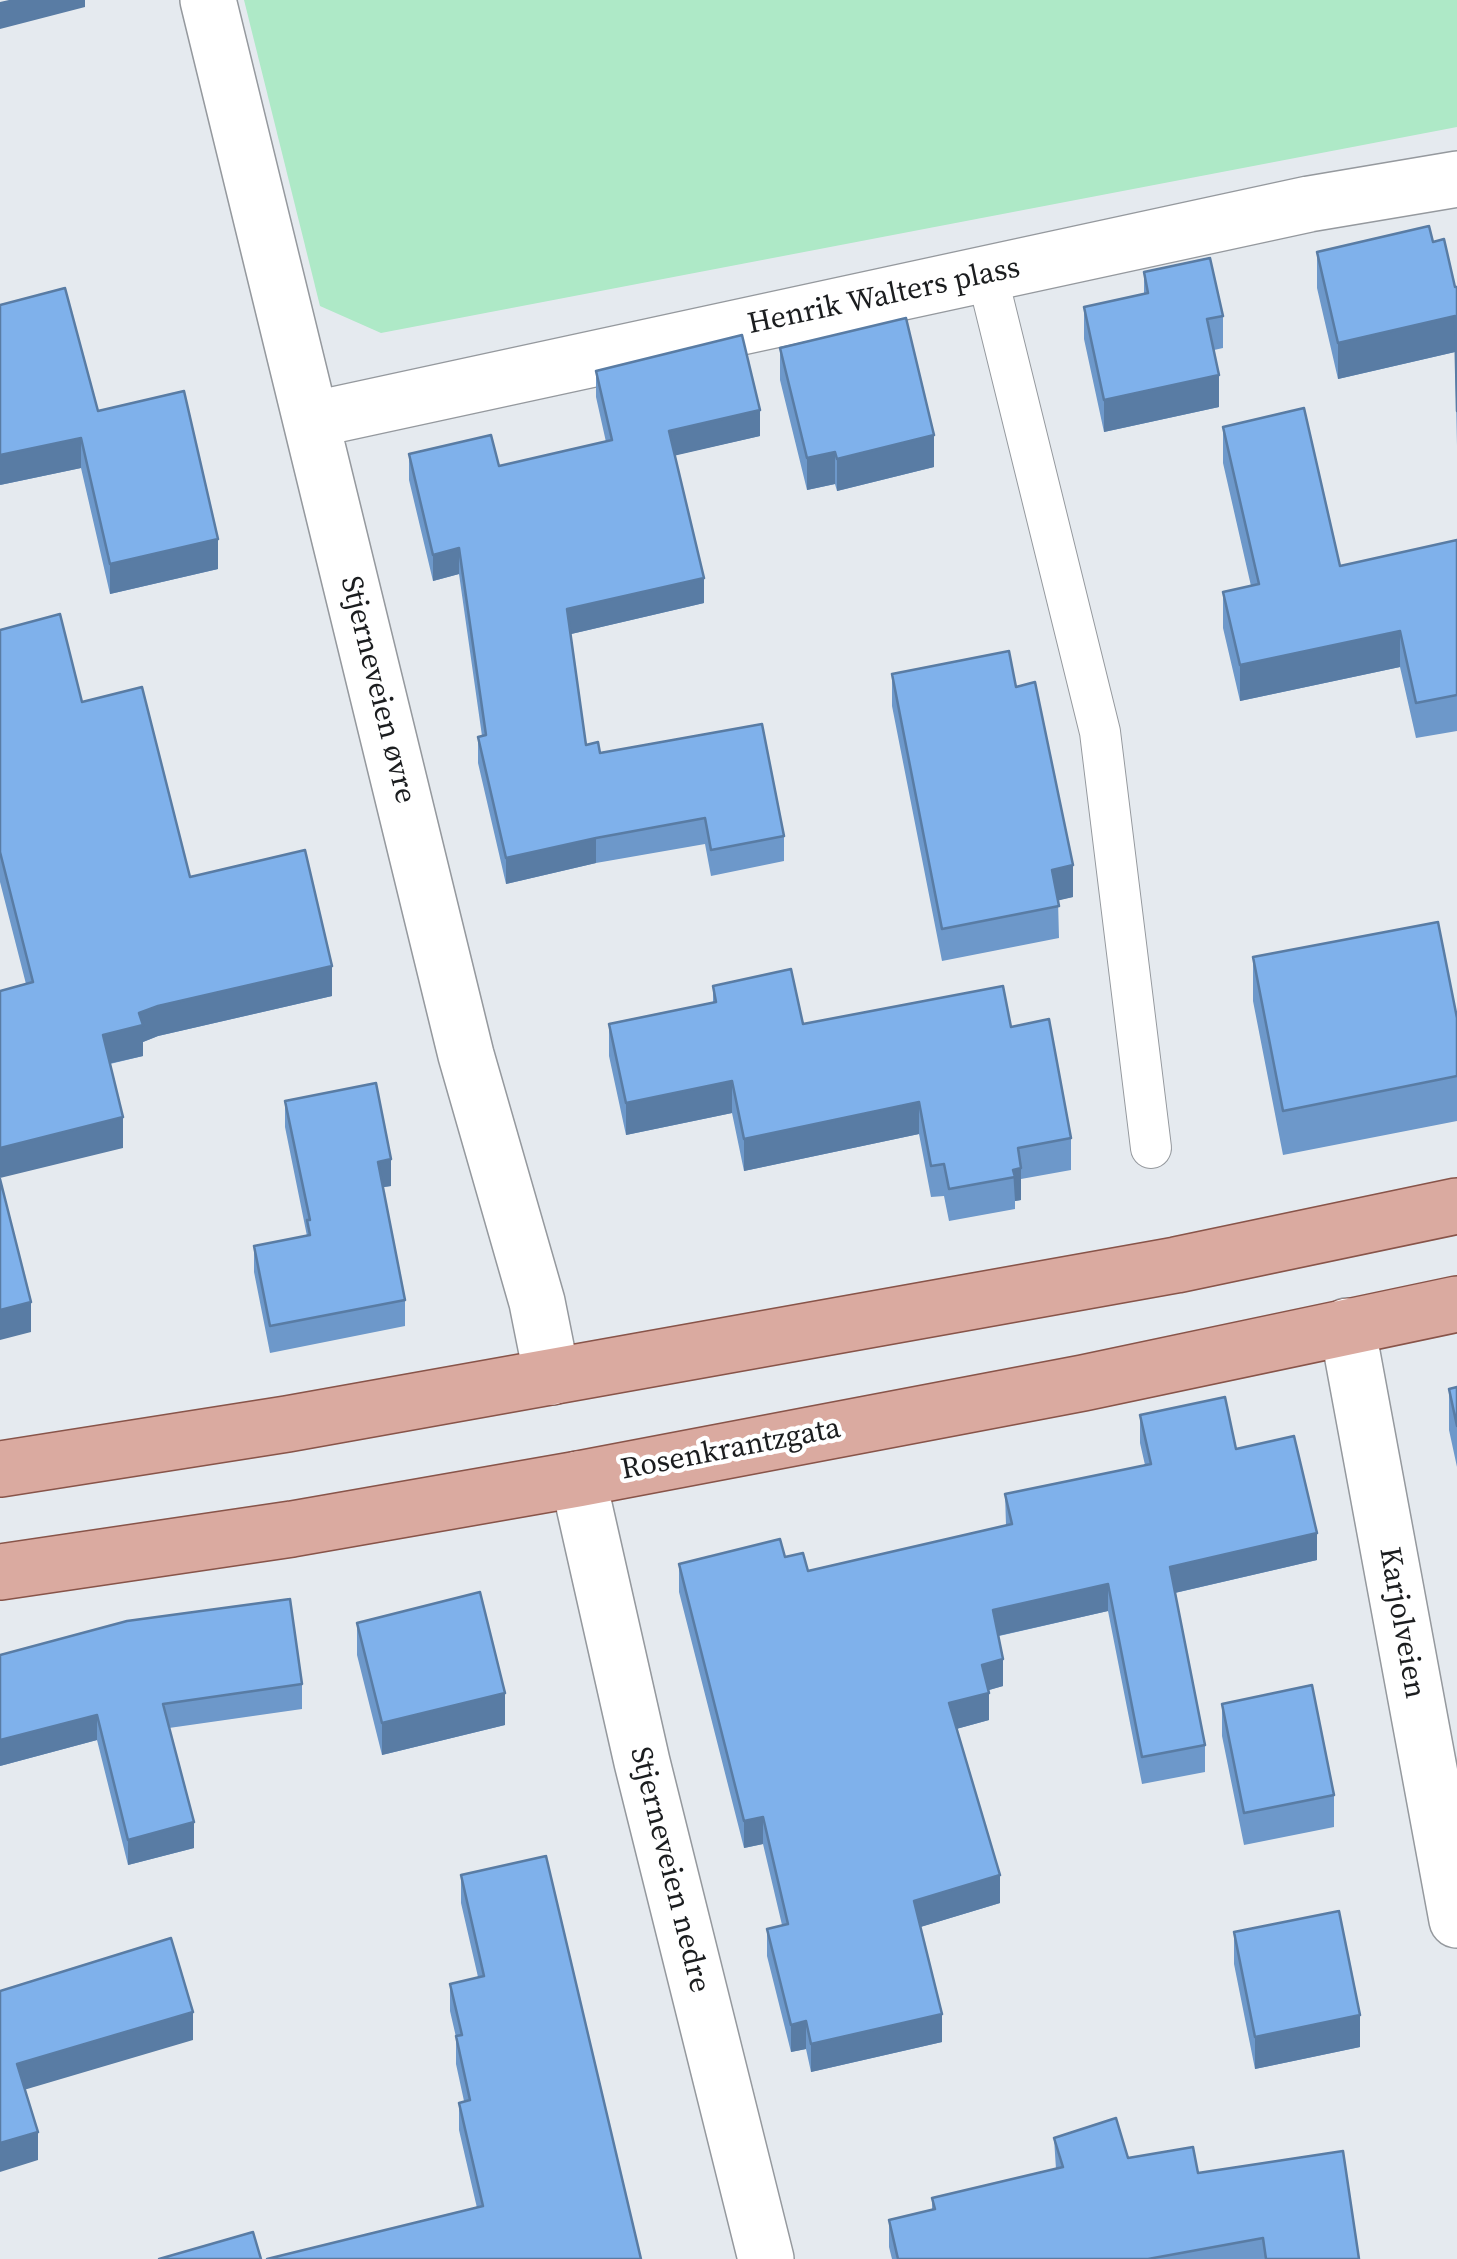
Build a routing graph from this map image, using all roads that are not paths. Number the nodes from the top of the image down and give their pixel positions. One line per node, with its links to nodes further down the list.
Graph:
1 (208, 0): 4 (street, Stjerneveien øvre)
2 (1457, 179): 3 (street, Henrik Walters plass)
3 (988, 275): 4 (street, Henrik Walters plass); 5 (lane)
4 (311, 420): 9 (street, Stjerneveien øvre)
5 (1152, 1148)
6 (1457, 1206): 9 (main road)
7 (1457, 1304): 8 (main road, Rosenkrantzgata)
8 (1347, 1326): 11 (main road, Rosenkrantzgata); 13 (street, Karjolveien)
9 (552, 1378): 10 (main road)
10 (0, 1469)
11 (578, 1479): 12 (main road, Rosenkrantzgata); 14 (street, Stjerneveien nedre)
12 (0, 1572)
13 (1457, 1920)
14 (766, 2259)

